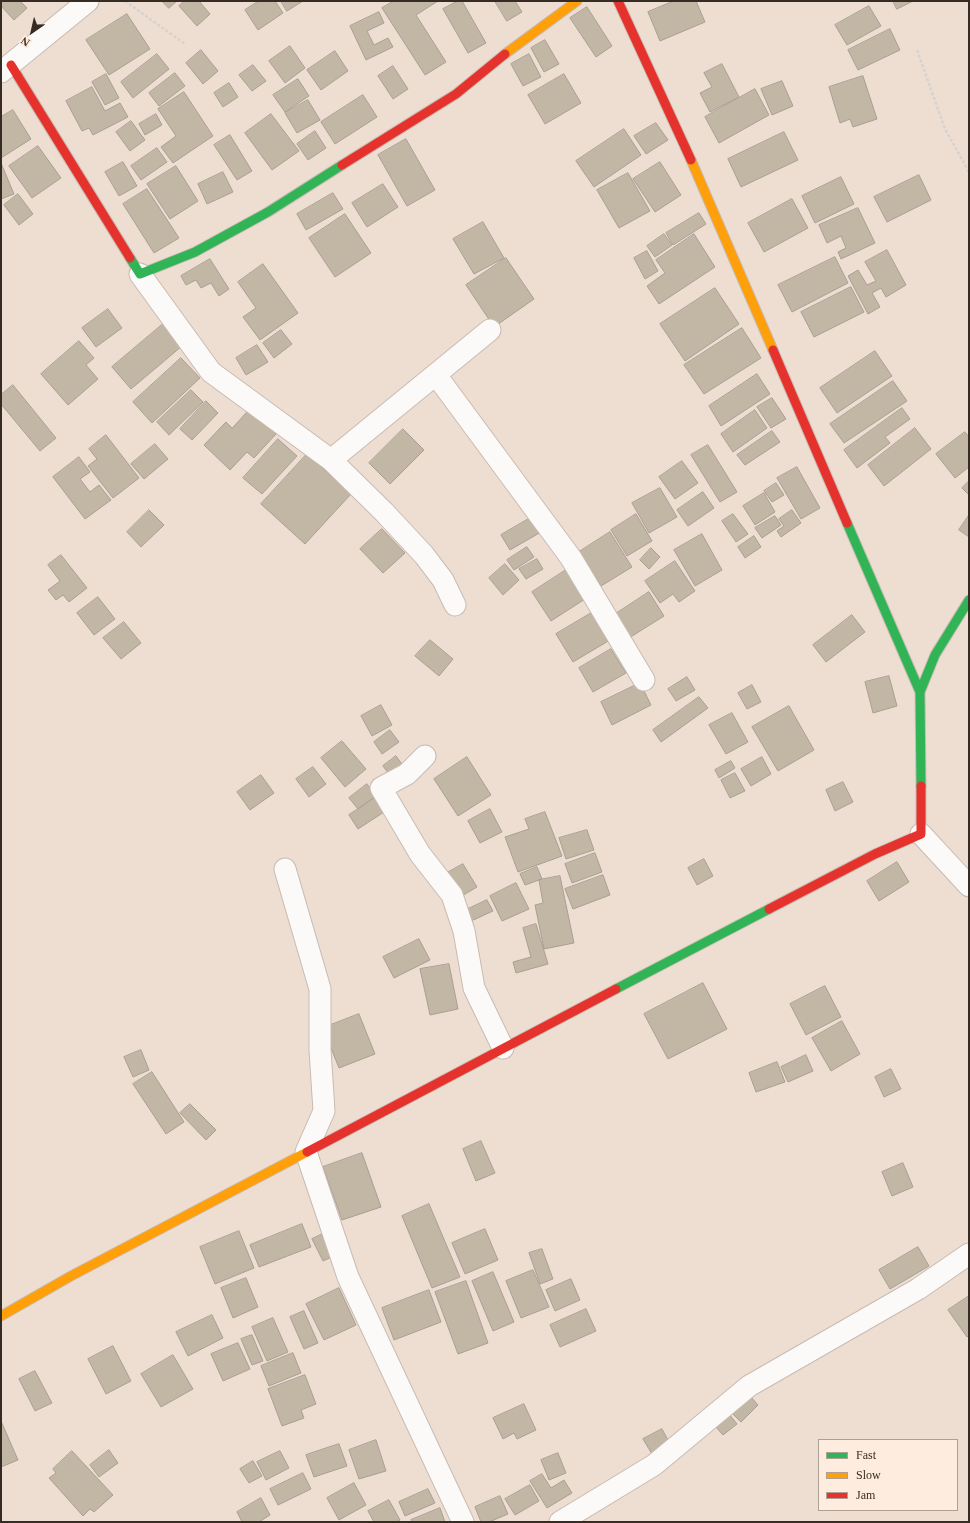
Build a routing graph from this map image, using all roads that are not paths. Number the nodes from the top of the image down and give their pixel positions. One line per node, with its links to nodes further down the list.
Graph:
1 (88, 1): 4 (street)
2 (577, 1): 5 (street)
3 (618, 1): 12 (street)
4 (6, 69): 5 (street)
5 (140, 274): 8 (street)
6 (490, 330): 7 (street)
7 (436, 375): 8 (street); 11 (street)
8 (331, 460): 10 (street)
9 (969, 600): 12 (street)
10 (455, 605)
11 (644, 680)
12 (920, 692): 14 (street)
13 (425, 756): 17 (street)
14 (921, 834): 16 (street); 17 (street)
15 (285, 869): 18 (street)
16 (969, 886)
17 (503, 1048): 18 (street)
18 (306, 1152): 20 (street); 21 (street)
19 (969, 1254): 22 (street)
20 (1, 1316)
21 (463, 1522)
22 (560, 1522)

